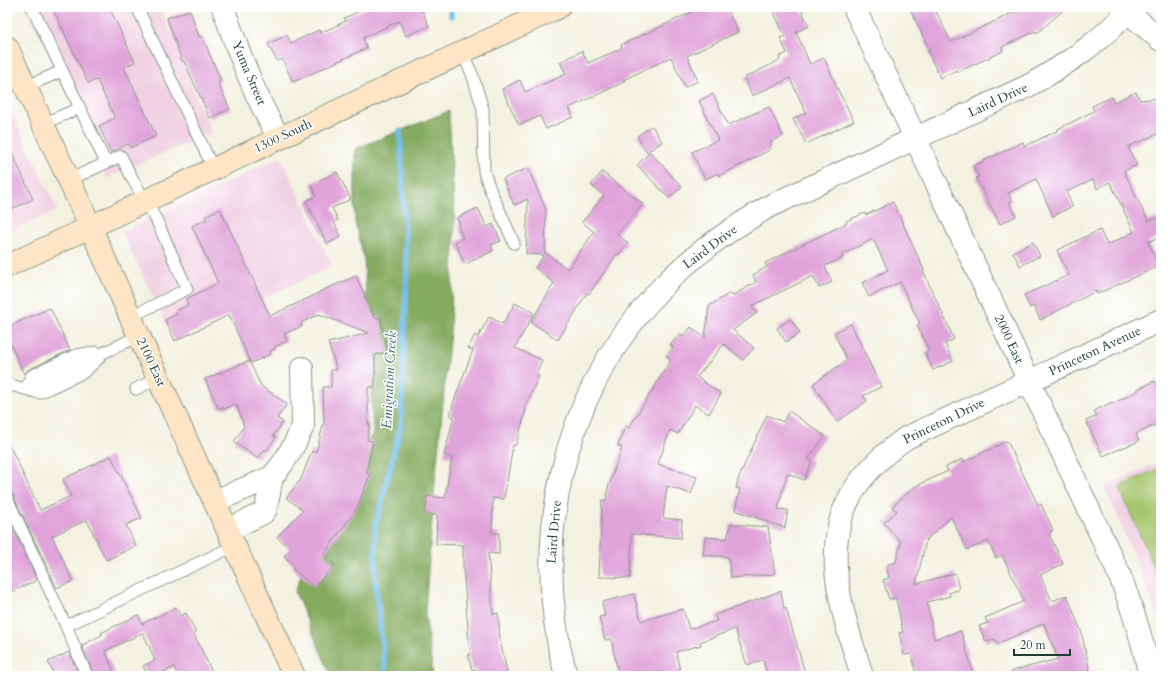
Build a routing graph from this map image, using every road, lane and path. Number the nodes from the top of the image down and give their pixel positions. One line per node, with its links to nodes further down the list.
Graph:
1 (32, 7): 10 (lane)
2 (137, 7): 17 (lane)
3 (223, 7): 14 (street, Yuma Street)
4 (559, 7): 9 (street, 1300 South)
5 (854, 7): 15 (street, 2000 East)
6 (1127, 9): 7 (street, Laird Drive); 15 (street, Laird Drive)
7 (1161, 40)
8 (7, 47): 11 (street, 2100 East)
9 (462, 52): 14 (street, 1300 South); 21 (lane)
10 (62, 71): 11 (lane); 12 (lane)
11 (25, 87): 13 (street, 2100 East)
12 (80, 108): 13 (lane); 16 (lane)
13 (42, 124): 18 (street, 2100 East)
14 (279, 138): 17 (street, 1300 South)
15 (915, 138): 28 (street, 2000 East); 39 (street, Laird Drive)
16 (106, 163): 18 (lane); 19 (lane)
17 (213, 168): 19 (street, 1300 South)
18 (69, 180): 20 (street, 2100 East)
19 (145, 200): 20 (street, 1300 South); 24 (lane)
20 (90, 226): 22 (street, 1300 South); 24 (street, 2100 East)
21 (514, 243)
22 (7, 266)
23 (1161, 320): 28 (street, Princeton Avenue)
24 (134, 326): 25 (lane); 27 (street, 2100 East)
25 (107, 351): 30 (lane); 30 (lane)
26 (302, 368): 32 (street)
27 (158, 378): 31 (lane); 34 (street, 2100 East)
28 (1028, 381): 40 (street, Princeton Drive); 41 (street, 2000 East)
29 (7, 384): 30 (lane)
30 (26, 389)
31 (136, 389)
32 (272, 477): 34 (street); 35 (street)
33 (7, 498): 36 (lane)
34 (215, 501): 35 (street, 2100 East)
35 (232, 538): 36 (lane); 38 (street, 2100 East)
36 (66, 626): 37 (lane)
37 (88, 676)
38 (294, 676)
39 (566, 676)
40 (862, 676)
41 (1150, 676)

